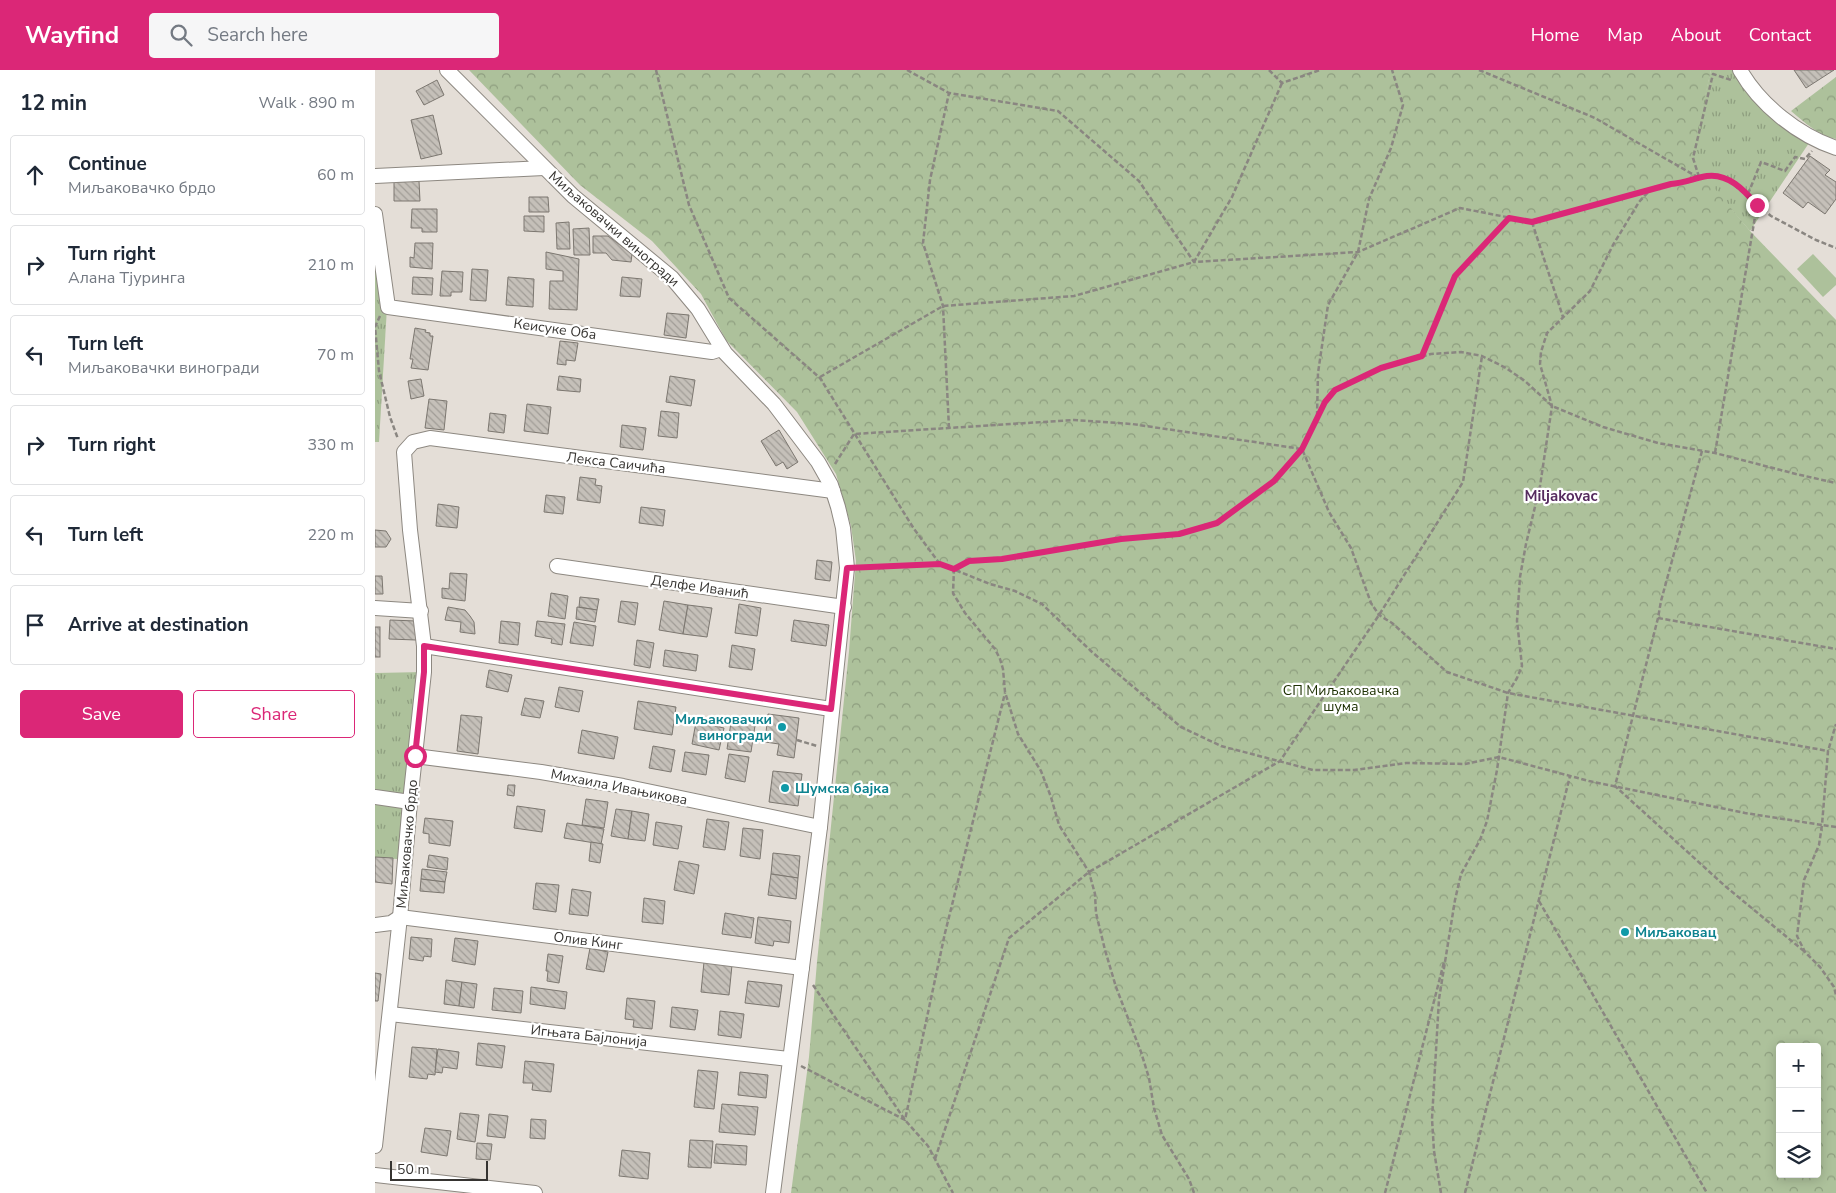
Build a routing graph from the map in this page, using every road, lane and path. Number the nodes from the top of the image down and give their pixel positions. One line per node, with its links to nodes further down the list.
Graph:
1 (447, 70): 14 (street, Миљаковачки виногради)
2 (656, 70): 32 (path)
3 (907, 70): 11 (path)
4 (1269, 70): 9 (path)
5 (1320, 70): 9 (path)
6 (1392, 70): 24 (path)
7 (1479, 70): 16 (path)
8 (1740, 70): 10 (street)
9 (1282, 83): 25 (path)
10 (1749, 86): 12 (street); 16 (path)
11 (949, 93): 25 (path); 26 (path)
12 (1820, 141): 13 (street); 18 (path)
13 (1836, 148)
14 (544, 168): 15 (street, Миљаковачки виногради); 29 (street, Миљаковачки виногради)
15 (375, 176)
16 (1699, 178): 17 (path); 18 (path)
17 (1651, 189): 22 (path); 28 (path)
18 (1748, 194): 19 (path)
19 (1757, 205): 23 (path); 40 (path)
20 (375, 214): 27 (street)
21 (1509, 218): 22 (path); 24 (path); 30 (path)
22 (1532, 222): 28 (path)
23 (1836, 248)
24 (1358, 252): 25 (path); 34 (path)
25 (1195, 262): 26 (path)
26 (943, 306): 32 (path); 35 (path)
27 (387, 307): 29 (street, Кеисуке Оба); 39 (path)
28 (1563, 318): 33 (path)
29 (721, 348): 41 (street, Миљаковачки виногради)
30 (1422, 356): 31 (path); 34 (path)
31 (1482, 356): 33 (path); 51 (path)
32 (819, 378): 36 (path)
33 (1552, 406): 38 (path); 56 (path)
34 (1317, 419): 37 (path)
35 (949, 428): 36 (path); 37 (path)
36 (854, 434): 41 (path); 44 (path)
37 (1302, 449): 47 (path); 51 (path)
38 (1702, 451): 40 (path); 52 (path)
39 (404, 452): 43 (street, Лекса Саичића); 50 (street, Миљаковачко брдо)
40 (1715, 453): 42 (path)
41 (827, 476): 43 (street, Миљаковачки виногради)
42 (1836, 482)
43 (833, 491): 46 (street, Миљаковачки виногради)
44 (940, 564): 46 (path); 47 (path)
45 (557, 566): 49 (street, Делфе Иванић)
46 (847, 568): 49 (street, Миљаковачки виногради)
47 (954, 569): 55 (path); 65 (path)
48 (375, 608): 50 (street)
49 (844, 608): 57 (street, Миљаковачки виногради)
50 (421, 611): 53 (street, Миљаковачко брдо)
51 (1379, 615): 56 (path); 65 (path)
52 (1658, 618): 54 (path); 58 (path)
53 (424, 646): 57 (street); 63 (street, Миљаковачко брдо)
54 (1836, 649)
55 (1005, 692): 73 (path); 83 (path)
56 (1507, 692): 58 (path); 64 (path)
57 (831, 709): 61 (street, Миљаковачки виногради)
58 (1633, 716): 62 (path); 67 (path)
59 (1836, 724): 62 (path)
60 (797, 740): 61 (path)
61 (828, 749): 71 (street, Миљаковачки виногради)
62 (1828, 750): 70 (path)
63 (415, 756): 69 (street, Миљаковачко брдо); 71 (street, Михаила Ивањикова)
64 (1499, 757): 65 (path); 66 (path); 77 (path)
65 (1280, 761): 73 (path)
66 (1570, 776): 67 (path); 74 (path)
67 (1615, 786): 70 (path); 78 (path)
68 (375, 796): 69 (street)
69 (410, 802): 75 (street, Миљаковачко брдо)
70 (1822, 825): 72 (path); 78 (path)
71 (820, 827): 79 (street, Миљаковачки виногради)
72 (1836, 827)
73 (1089, 872): 85 (path); 90 (path)
74 (1539, 900): 93 (path); 94 (path)
75 (400, 917): 76 (street, Олив Кинг); 79 (street, Олив Кинг); 81 (street, Миљаковачко брдо)
76 (375, 925)
77 (1448, 944): 91 (path); 92 (path)
78 (1805, 952): 80 (path)
79 (802, 968): 82 (street, Миљаковачки виногради); 83 (path)
80 (1836, 995)
81 (390, 1014): 82 (street, Игњата Бајлонија); 84 (street, Миљаковачко брдо)
82 (789, 1059): 83 (path); 88 (street, Миљаковачки виногради)
83 (905, 1120): 85 (path)
84 (375, 1146)
85 (935, 1159): 89 (path)
86 (375, 1175): 87 (street)
87 (535, 1193)
88 (773, 1193)
89 (953, 1193)
90 (1194, 1193)
91 (1385, 1193)
92 (1441, 1193)
93 (1465, 1193)
94 (1707, 1193)

